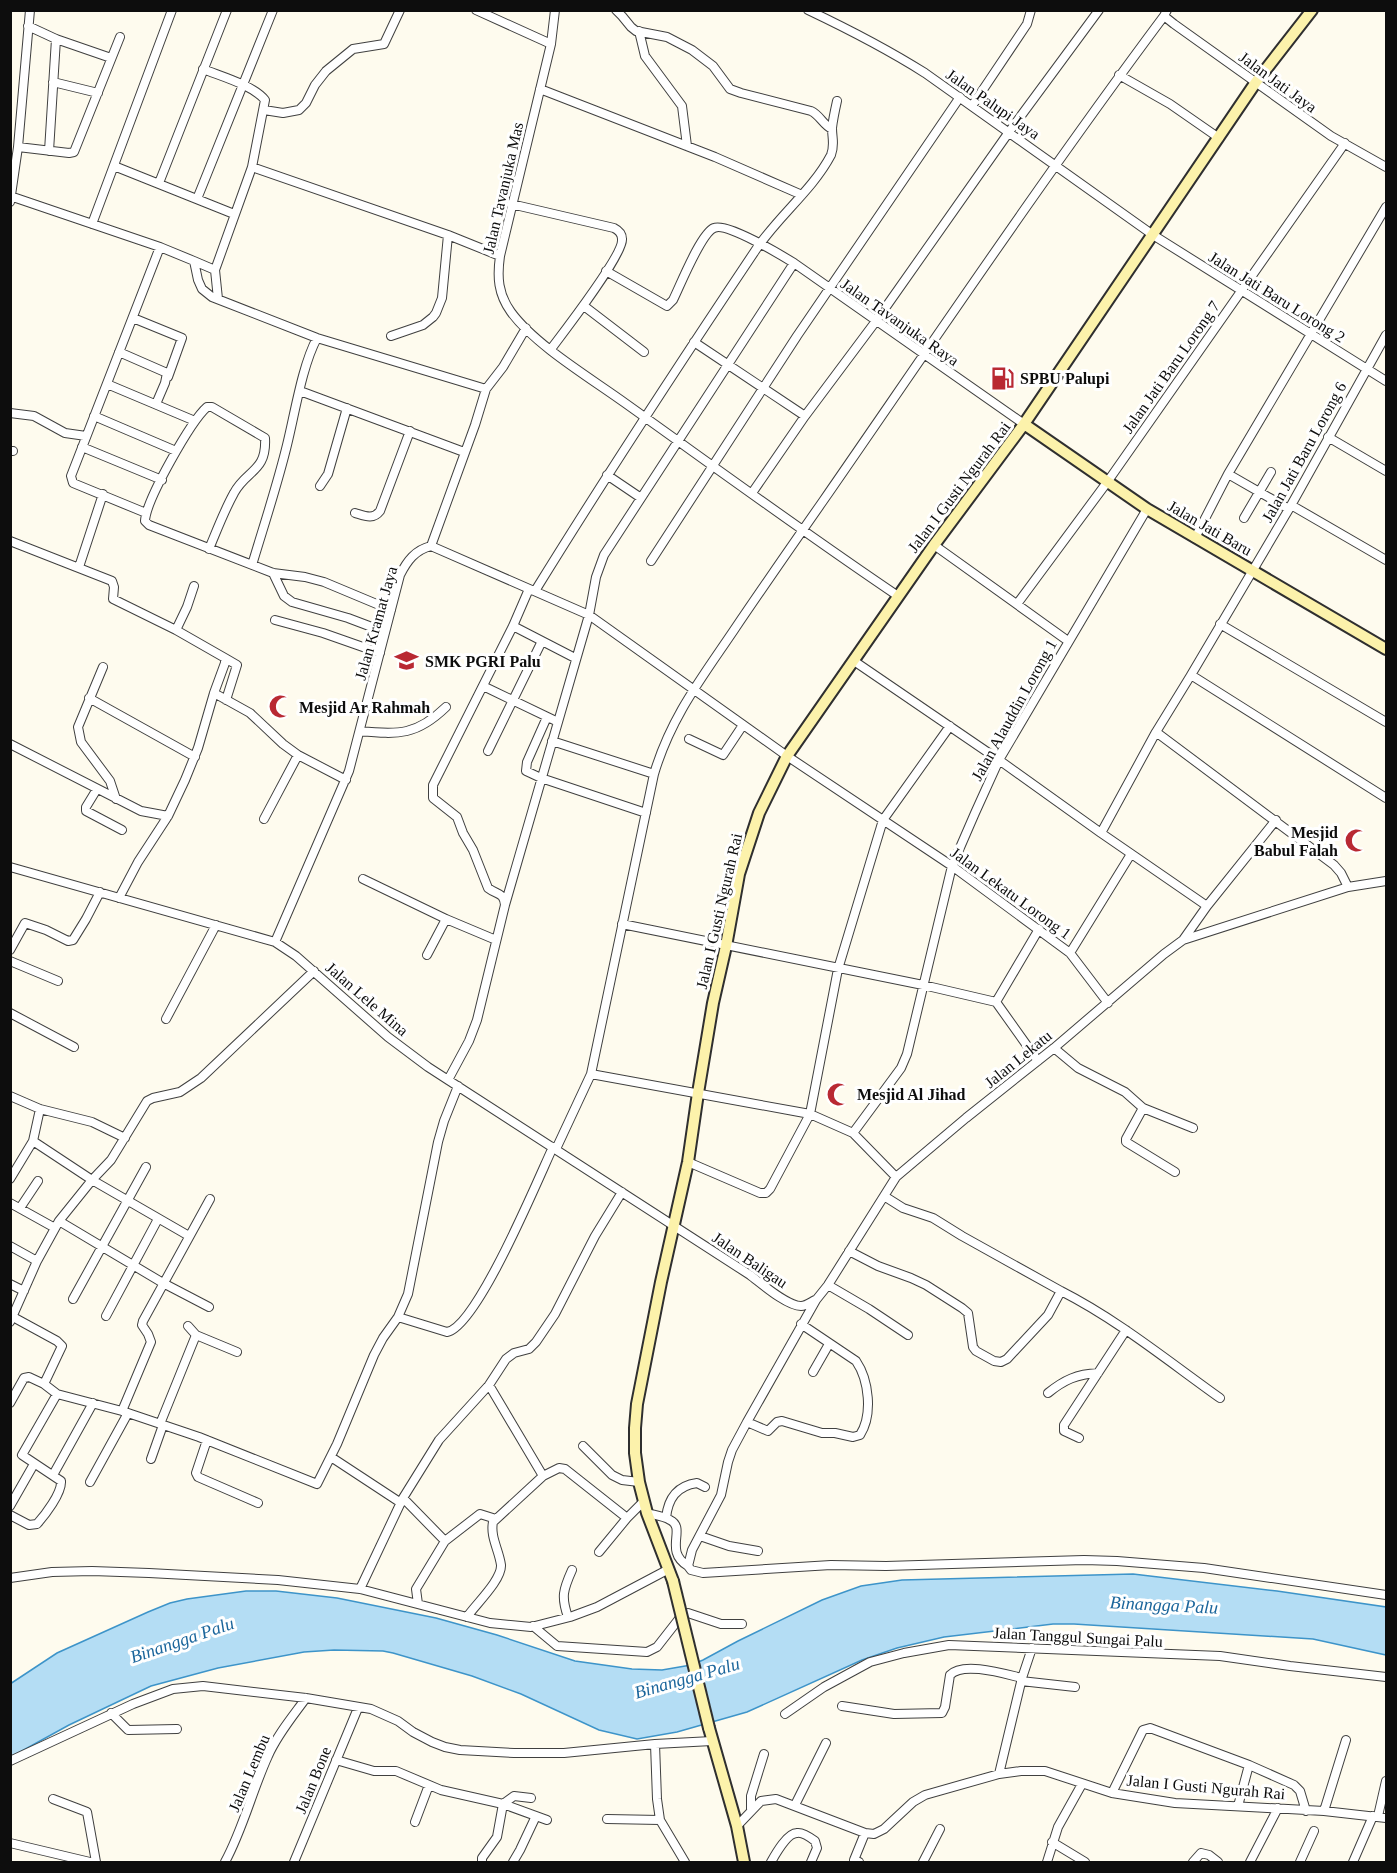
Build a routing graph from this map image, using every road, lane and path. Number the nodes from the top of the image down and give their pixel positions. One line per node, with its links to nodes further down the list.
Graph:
1 (30, 10): 14 (street)
2 (172, 10): 38 (street)
3 (227, 10): 20 (street)
4 (273, 10): 24 (street)
5 (400, 10): 30 (street)
6 (476, 10): 18 (street)
7 (555, 10): 18 (street, Jalan Tavanjuka Mas)
8 (616, 10): 15 (street)
9 (1031, 10): 29 (street)
10 (1099, 10): 32 (street)
11 (1312, 10): 23 (main road, Jalan I Gusti Ngurah Rai)
12 (809, 11): 27 (street, Jalan Palupi Jaya)
13 (1165, 13): 21 (street); 23 (street, Jalan Jati Jaya)
14 (28, 26): 17 (street); 36 (street)
15 (639, 32): 31 (street); 35 (street)
16 (120, 38): 19 (street)
17 (56, 39): 19 (street); 22 (street)
18 (551, 44): 25 (street, Jalan Tavanjuka Mas)
19 (111, 58): 26 (street)
20 (203, 69): 24 (street); 42 (street)
21 (1119, 75): 33 (street); 39 (street)
22 (53, 82): 26 (street); 37 (street)
23 (1256, 82): 33 (main road, Jalan I Gusti Ngurah Rai); 34 (street, Jalan Jati Jaya)
24 (243, 86): 30 (street); 45 (street)
25 (540, 89): 35 (street); 46 (street, Jalan Tavanjuka Mas)
26 (98, 93): 37 (street)
27 (960, 97): 29 (street, Jalan Palupi Jaya); 59 (street)
28 (837, 101): 31 (street)
29 (972, 106): 32 (street, Jalan Palupi Jaya)
30 (264, 110): 40 (street)
31 (832, 129): 43 (street)
32 (1009, 132): 39 (street, Jalan Palupi Jaya); 64 (street)
33 (1219, 138): 51 (main road, Jalan I Gusti Ngurah Rai)
34 (1345, 143): 41 (street, Jalan Jati Jaya); 60 (street, Jalan Jati Baru Lorong 7)
35 (687, 146): 43 (street)
36 (18, 147): 37 (street); 44 (street)
37 (49, 151)
38 (114, 166): 42 (street); 49 (street)
39 (1055, 166): 51 (street, Jalan Palupi Jaya); 74 (street)
40 (252, 167): 48 (street); 50 (street)
41 (1386, 167)
42 (159, 183): 45 (street)
43 (802, 195): 52 (street)
44 (11, 198): 49 (street)
45 (197, 199): 48 (street)
46 (512, 204): 54 (street, Jalan Tavanjuka Mas); 58 (street)
47 (1386, 207): 66 (street)
48 (234, 214): 57 (street)
49 (92, 224): 53 (street)
50 (448, 235): 54 (street); 68 (street)
51 (1153, 235): 60 (street, Jalan Jati Baru Lorong 2); 90 (main road, Jalan I Gusti Ngurah Rai)
52 (760, 243): 56 (street, Jalan Tavanjuka Raya); 58 (street, Jalan Tavanjuka Raya); 70 (street)
53 (160, 247): 55 (street); 63 (street)
54 (500, 256): 65 (street, Jalan Tavanjuka Mas)
55 (194, 261): 57 (street); 61 (street)
56 (794, 263): 59 (street, Jalan Tavanjuka Raya); 75 (street)
57 (215, 270): 61 (street)
58 (606, 271): 62 (street)
59 (829, 289): 64 (street, Jalan Tavanjuka Raya); 80 (street)
60 (1241, 291): 66 (street, Jalan Jati Baru Lorong 2); 104 (street, Jalan Jati Baru Lorong 7)
61 (218, 299): 69 (street)
62 (584, 306): 71 (street); 73 (street)
63 (133, 318): 72 (street); 77 (street)
64 (876, 321): 74 (street, Jalan Tavanjuka Raya); 87 (street)
65 (526, 328): 71 (street, Jalan Tavanjuka Mas); 81 (street)
66 (1311, 334): 76 (street, Jalan Jati Baru Lorong 2); 101 (street)
67 (1386, 335): 76 (street, Jalan Jati Baru Lorong 6)
68 (391, 336)
69 (317, 338): 81 (street); 82 (street)
70 (694, 342): 75 (street); 88 (street)
71 (551, 350): 88 (street, Jalan Tavanjuka Mas)
72 (119, 352): 77 (street); 79 (street)
73 (644, 352)
74 (924, 355): 90 (street, Jalan Tavanjuka Raya); 115 (street)
75 (728, 365): 80 (street); 94 (street)
76 (1366, 369): 78 (street, Jalan Jati Baru Lorong 2); 93 (street, Jalan Jati Baru Lorong 6)
77 (168, 377): 83 (street)
78 (1386, 381)
79 (107, 384): 83 (street); 86 (street)
80 (763, 387): 87 (street); 98 (street)
81 (486, 388): 97 (street)
82 (300, 391): 84 (street); 123 (street)
83 (156, 404): 89 (street)
84 (347, 408): 91 (street); 105 (street)
85 (10, 413): 92 (street)
86 (94, 416): 92 (street); 96 (street)
87 (805, 416): 107 (street)
88 (645, 417): 94 (street, Jalan Tavanjuka Mas); 102 (street)
89 (195, 421): 96 (street); 120 (street)
90 (1024, 424): 104 (main road, Jalan Jati Baru); 118 (main road, Jalan I Gusti Ngurah Rai)
91 (410, 431): 97 (street); 113 (street)
92 (86, 436): 95 (street)
93 (1328, 437): 99 (street); 110 (street, Jalan Jati Baru Lorong 6)
94 (678, 443): 98 (street, Jalan Tavanjuka Mas); 109 (street)
95 (82, 447): 103 (street); 108 (street)
96 (177, 450): 103 (street)
97 (464, 452): 119 (street)
98 (713, 466): 107 (street, Jalan Tavanjuka Mas); 122 (street)
99 (1386, 471)
100 (1271, 472): 106 (street)
101 (1228, 474): 106 (street); 116 (street)
102 (607, 475): 109 (street); 128 (street)
103 (162, 480): 112 (street)
104 (1108, 480): 111 (main road, Jalan Jati Baru); 130 (street, Jalan Jati Baru Lorong 7)
105 (320, 486)
106 (1259, 492): 110 (street); 114 (street)
107 (752, 493): 115 (street, Jalan Tavanjuka Mas)
108 (104, 494): 112 (street); 124 (street)
109 (641, 498): 132 (street)
110 (1290, 507): 121 (street); 125 (street, Jalan Jati Baru Lorong 6)
111 (1147, 509): 116 (main road, Jalan Jati Baru); 138 (street, Jalan Alauddin Lorong 1)
112 (146, 513): 120 (street)
113 (355, 513)
114 (1244, 518)
115 (802, 531): 129 (street, Jalan Tavanjuka Mas); 148 (street)
116 (1195, 538): 125 (main road, Jalan Jati Baru)
117 (10, 541): 124 (street)
118 (934, 545): 129 (main road, Jalan I Gusti Ngurah Rai); 130 (street)
119 (431, 546): 128 (street, Jalan Lekatu Lorong 1); 131 (street, Jalan Kramat Jaya)
120 (209, 549): 123 (street)
121 (1386, 560)
122 (651, 561)
123 (252, 565): 126 (street)
124 (79, 567): 136 (street)
125 (1253, 571): 134 (street, Jalan Jati Baru Lorong 6); 140 (main road, Jalan Jati Baru)
126 (273, 573): 131 (street); 137 (street)
127 (194, 586): 136 (street)
128 (532, 590): 132 (street, Jalan Lekatu Lorong 1); 135 (street)
129 (898, 596): 144 (main road, Jalan I Gusti Ngurah Rai)
130 (1017, 604): 138 (street)
131 (391, 610): 137 (street, Jalan Kramat Jaya)
132 (589, 615): 143 (street); 148 (street, Jalan Lekatu Lorong 1)
133 (276, 620): 141 (street)
134 (1220, 624): 146 (street, Jalan Jati Baru Lorong 6); 156 (street)
135 (513, 626): 139 (street); 147 (street)
136 (176, 630): 142 (street)
137 (385, 632): 141 (street, Jalan Kramat Jaya)
138 (1068, 640): 168 (street, Jalan Alauddin Lorong 1)
139 (542, 641): 143 (street); 152 (street)
140 (1386, 649)
141 (380, 653): 159 (street, Jalan Kramat Jaya)
142 (225, 658): 149 (street); 151 (street)
143 (575, 658): 155 (street)
144 (854, 661): 158 (street); 166 (main road, Jalan I Gusti Ngurah Rai)
145 (102, 667): 150 (street)
146 (1191, 675): 160 (street, Jalan Jati Baru Lorong 6); 173 (street)
147 (483, 686): 152 (street); 190 (street)
148 (693, 689): 157 (street, Jalan Lekatu Lorong 1); 169 (street)
149 (214, 693): 151 (street); 167 (street)
150 (89, 698): 167 (street); 174 (street)
151 (226, 700): 165 (street)
152 (513, 701): 154 (street); 164 (street)
153 (446, 707): 159 (street)
154 (547, 717): 155 (street); 170 (street)
155 (558, 722): 162 (street)
156 (1386, 722)
157 (743, 725): 161 (street); 166 (street, Jalan Lekatu Lorong 1)
158 (950, 726): 168 (street); 178 (street)
159 (360, 731): 171 (street, Jalan Kramat Jaya)
160 (1156, 732): 179 (street); 181 (street, Jalan Jati Baru Lorong 6)
161 (689, 739)
162 (552, 741): 169 (street); 170 (street)
163 (10, 744): 172 (street)
164 (488, 751)
165 (298, 755): 171 (street); 177 (street)
166 (787, 756): 178 (street, Jalan Lekatu Lorong 1); 199 (main road, Jalan I Gusti Ngurah Rai)
167 (195, 757): 176 (street)
168 (999, 760): 181 (street); 183 (street, Jalan Alauddin Lorong 1)
169 (654, 774): 175 (street)
170 (541, 778): 175 (street); 190 (street)
171 (346, 780): 198 (street, Jalan Kramat Jaya)
172 (97, 789): 174 (street); 180 (street)
173 (1386, 798)
174 (116, 799): 176 (street)
175 (646, 813): 193 (street)
176 (168, 816): 189 (street)
177 (264, 819)
178 (884, 820): 183 (street, Jalan Lekatu Lorong 1); 204 (street)
179 (1276, 820): 187 (street); 191 (street)
180 (122, 830)
181 (1101, 833): 182 (street)
182 (1131, 854): 191 (street); 201 (street)
183 (952, 866): 195 (street, Jalan Lekatu Lorong 1); 207 (street, Jalan Alauddin Lorong 1)
184 (10, 867): 188 (street, Jalan Lele Mina)
185 (363, 879): 192 (street)
186 (1386, 881): 187 (street, Jalan Lekatu)
187 (1348, 887): 197 (street, Jalan Lekatu)
188 (100, 892): 189 (street, Jalan Lele Mina); 200 (street)
189 (119, 898): 194 (street, Jalan Lele Mina)
190 (505, 905): 196 (street)
191 (1207, 906): 197 (street)
192 (446, 919): 196 (street); 202 (street)
193 (622, 924): 199 (street); 215 (street)
194 (216, 925): 198 (street, Jalan Lele Mina); 211 (street)
195 (1039, 929): 201 (street, Jalan Lekatu Lorong 1); 208 (street)
196 (496, 940): 216 (street)
197 (1183, 940): 209 (street, Jalan Lekatu)
198 (275, 942): 205 (street, Jalan Lele Mina)
199 (726, 946): 204 (street); 218 (main road, Jalan I Gusti Ngurah Rai)
200 (10, 950)
201 (1070, 952): 209 (street, Jalan Lekatu Lorong 1)
202 (427, 955)
203 (10, 960): 206 (street)
204 (838, 969): 207 (street); 222 (street)
205 (314, 971): 216 (street, Jalan Lele Mina); 225 (street)
206 (58, 981)
207 (923, 985): 208 (street); 224 (street, Jalan Alauddin Lorong 1)
208 (996, 1002): 214 (street)
209 (1108, 1003): 213 (street, Jalan Lekatu)
210 (10, 1013): 212 (street)
211 (166, 1018)
212 (74, 1047)
213 (1054, 1048): 214 (street, Jalan Lekatu); 220 (street)
214 (1038, 1061): 231 (street, Jalan Lekatu)
215 (591, 1074): 218 (street); 227 (street)
216 (448, 1080): 217 (street, Jalan Lele Mina)
217 (458, 1086): 227 (street, Jalan Lele Mina); 259 (street)
218 (698, 1093): 222 (street); 228 (main road, Jalan I Gusti Ngurah Rai)
219 (10, 1096): 221 (street)
220 (1143, 1108): 223 (street); 230 (street)
221 (40, 1109): 225 (street); 226 (street)
222 (810, 1114): 224 (street); 228 (street)
223 (1193, 1128)
224 (853, 1133): 231 (street)
225 (125, 1138): 233 (street)
226 (33, 1141): 232 (street); 233 (street)
227 (555, 1148): 235 (street, Jalan Lele Mina); 259 (street)
228 (688, 1162): 243 (main road, Jalan I Gusti Ngurah Rai)
229 (146, 1167): 238 (street)
230 (1175, 1172)
231 (896, 1177): 236 (street, Jalan Lekatu)
232 (10, 1179)
233 (92, 1180): 238 (street); 242 (street)
234 (38, 1181): 240 (street)
235 (622, 1192): 243 (street, Jalan Lele Mina); 271 (street)
236 (884, 1196): 247 (street, Jalan Lekatu); 254 (street)
237 (210, 1199): 244 (street)
238 (126, 1200): 241 (street); 246 (street)
239 (10, 1203): 240 (street)
240 (20, 1208): 242 (street)
241 (158, 1219): 244 (street); 249 (street)
242 (57, 1224): 246 (street); 248 (street)
243 (673, 1225): 256 (street, Jalan Baligau); 289 (main road, Jalan I Gusti Ngurah Rai)
244 (189, 1236): 250 (street)
245 (10, 1246): 248 (street)
246 (102, 1247): 249 (street); 255 (street)
247 (849, 1251): 252 (street, Jalan Lekatu); 254 (street)
248 (37, 1260): 253 (street)
249 (133, 1265): 250 (street); 258 (street)
250 (163, 1283): 257 (street); 277 (street)
251 (10, 1284): 253 (street)
252 (828, 1285): 256 (street, Jalan Lekatu); 265 (street)
253 (24, 1291): 260 (street)
254 (1060, 1291): 263 (street)
255 (73, 1299)
256 (816, 1300): 261 (street, Jalan Lekatu)
257 (209, 1307)
258 (106, 1316)
259 (398, 1317): 283 (street)
260 (12, 1319): 270 (street)
261 (801, 1324): 266 (street); 278 (street, Jalan Lekatu)
262 (188, 1326): 264 (street)
263 (1126, 1330): 269 (street); 274 (street)
264 (196, 1335): 267 (street); 279 (street)
265 (908, 1335)
266 (829, 1344): 268 (street); 278 (street)
267 (237, 1352)
268 (813, 1372)
269 (1098, 1373): 272 (street); 280 (street)
270 (44, 1384): 273 (street); 275 (street)
271 (489, 1386): 287 (street); 291 (street)
272 (1048, 1393)
273 (57, 1394): 276 (street); 285 (street)
274 (1220, 1398)
275 (10, 1403)
276 (93, 1403): 277 (street); 286 (street)
277 (125, 1412): 279 (street); 288 (street)
278 (747, 1422): 300 (street, Jalan Lekatu)
279 (161, 1424): 281 (street); 284 (street)
280 (1079, 1438)
281 (207, 1440): 283 (street); 293 (street)
282 (583, 1446): 289 (street)
283 (331, 1457): 291 (street)
284 (151, 1459)
285 (34, 1464): 286 (street); 294 (street)
286 (53, 1475): 296 (street)
287 (543, 1476): 297 (street); 299 (street)
288 (90, 1482)
289 (639, 1482): 292 (main road, Jalan I Gusti Ngurah Rai)
290 (705, 1487): 298 (street)
291 (402, 1501): 301 (street); 308 (street)
292 (644, 1501): 295 (main road, Jalan I Gusti Ngurah Rai); 297 (street)
293 (258, 1503)
294 (10, 1506)
295 (647, 1514): 298 (street); 305 (main road, Jalan I Gusti Ngurah Rai)
296 (10, 1515)
297 (627, 1518): 303 (street)
298 (666, 1518): 304 (street)
299 (496, 1519): 301 (street); 311 (street)
300 (700, 1536): 302 (street); 304 (street, Jalan Lekatu)
301 (445, 1541): 310 (street)
302 (758, 1551)
303 (599, 1552)
304 (688, 1566): 309 (street)
305 (669, 1569): 312 (street); 326 (main road, Jalan I Gusti Ngurah Rai, bridge)
306 (572, 1570): 312 (street)
307 (10, 1578): 308 (street)
308 (360, 1589): 310 (street)
309 (1386, 1595)
310 (418, 1604): 311 (street)
311 (467, 1617): 314 (street)
312 (567, 1617): 314 (street)
313 (742, 1624): 314 (street)
314 (533, 1626)
315 (1032, 1648): 316 (street, Jalan Tanggul Sungai Palu); 317 (street); 323 (street, Jalan Tanggul Sungai Palu)
316 (1386, 1677)
317 (1022, 1679): 318 (street); 320 (street); 333 (street)
318 (1075, 1687)
319 (306, 1698): 321 (street); 322 (street); 363 (street, Jalan Lembu)
320 (842, 1706)
321 (358, 1708): 328 (street); 330 (street, Jalan Bone)
322 (111, 1713): 324 (street); 331 (street)
323 (785, 1714)
324 (177, 1729)
325 (1346, 1740): 346 (street)
326 (712, 1741): 328 (street); 353 (main road, Jalan I Gusti Ngurah Rai)
327 (826, 1743): 341 (street)
328 (656, 1744): 351 (street)
329 (764, 1754): 344 (street)
330 (336, 1760): 336 (street); 364 (street, Jalan Bone)
331 (10, 1761)
332 (1248, 1765): 337 (street); 342 (street); 345 (street)
333 (999, 1774): 335 (street, Jalan I Gusti Ngurah Rai); 356 (street, Jalan I Gusti Ngurah Rai)
334 (1386, 1781): 348 (street)
335 (1082, 1784): 337 (street, Jalan I Gusti Ngurah Rai); 357 (street)
336 (429, 1785): 340 (street); 352 (street)
337 (1112, 1793): 342 (street, Jalan I Gusti Ngurah Rai)
338 (531, 1798): 340 (street)
339 (53, 1799): 362 (street)
340 (503, 1804): 347 (street); 365 (street)
341 (795, 1805): 344 (street); 356 (street)
342 (1238, 1806): 343 (street, Jalan I Gusti Ngurah Rai)
343 (1278, 1808): 345 (street, Jalan I Gusti Ngurah Rai); 376 (street)
344 (751, 1809): 353 (street)
345 (1306, 1810): 346 (street, Jalan I Gusti Ngurah Rai)
346 (1324, 1811): 348 (street, Jalan I Gusti Ngurah Rai)
347 (536, 1816): 350 (street); 366 (street)
348 (1379, 1817): 378 (street)
349 (607, 1819): 351 (street)
350 (547, 1820)
351 (660, 1821): 367 (street)
352 (415, 1822)
353 (737, 1826): 368 (main road, Jalan I Gusti Ngurah Rai)
354 (940, 1829): 371 (street)
355 (1314, 1831): 377 (street)
356 (865, 1833): 360 (street)
357 (1052, 1842): 372 (street); 373 (street)
358 (10, 1843): 359 (street)
359 (69, 1860): 361 (street)
360 (855, 1862)
361 (90, 1863)
362 (96, 1863)
363 (225, 1863)
364 (294, 1863)
365 (482, 1863)
366 (513, 1863)
367 (685, 1863)
368 (744, 1863)
369 (771, 1863): 370 (street)
370 (811, 1863)
371 (923, 1863)
372 (1047, 1863)
373 (1084, 1863)
374 (1193, 1863): 375 (street)
375 (1218, 1863)
376 (1250, 1863)
377 (1300, 1863)
378 (1353, 1863)

